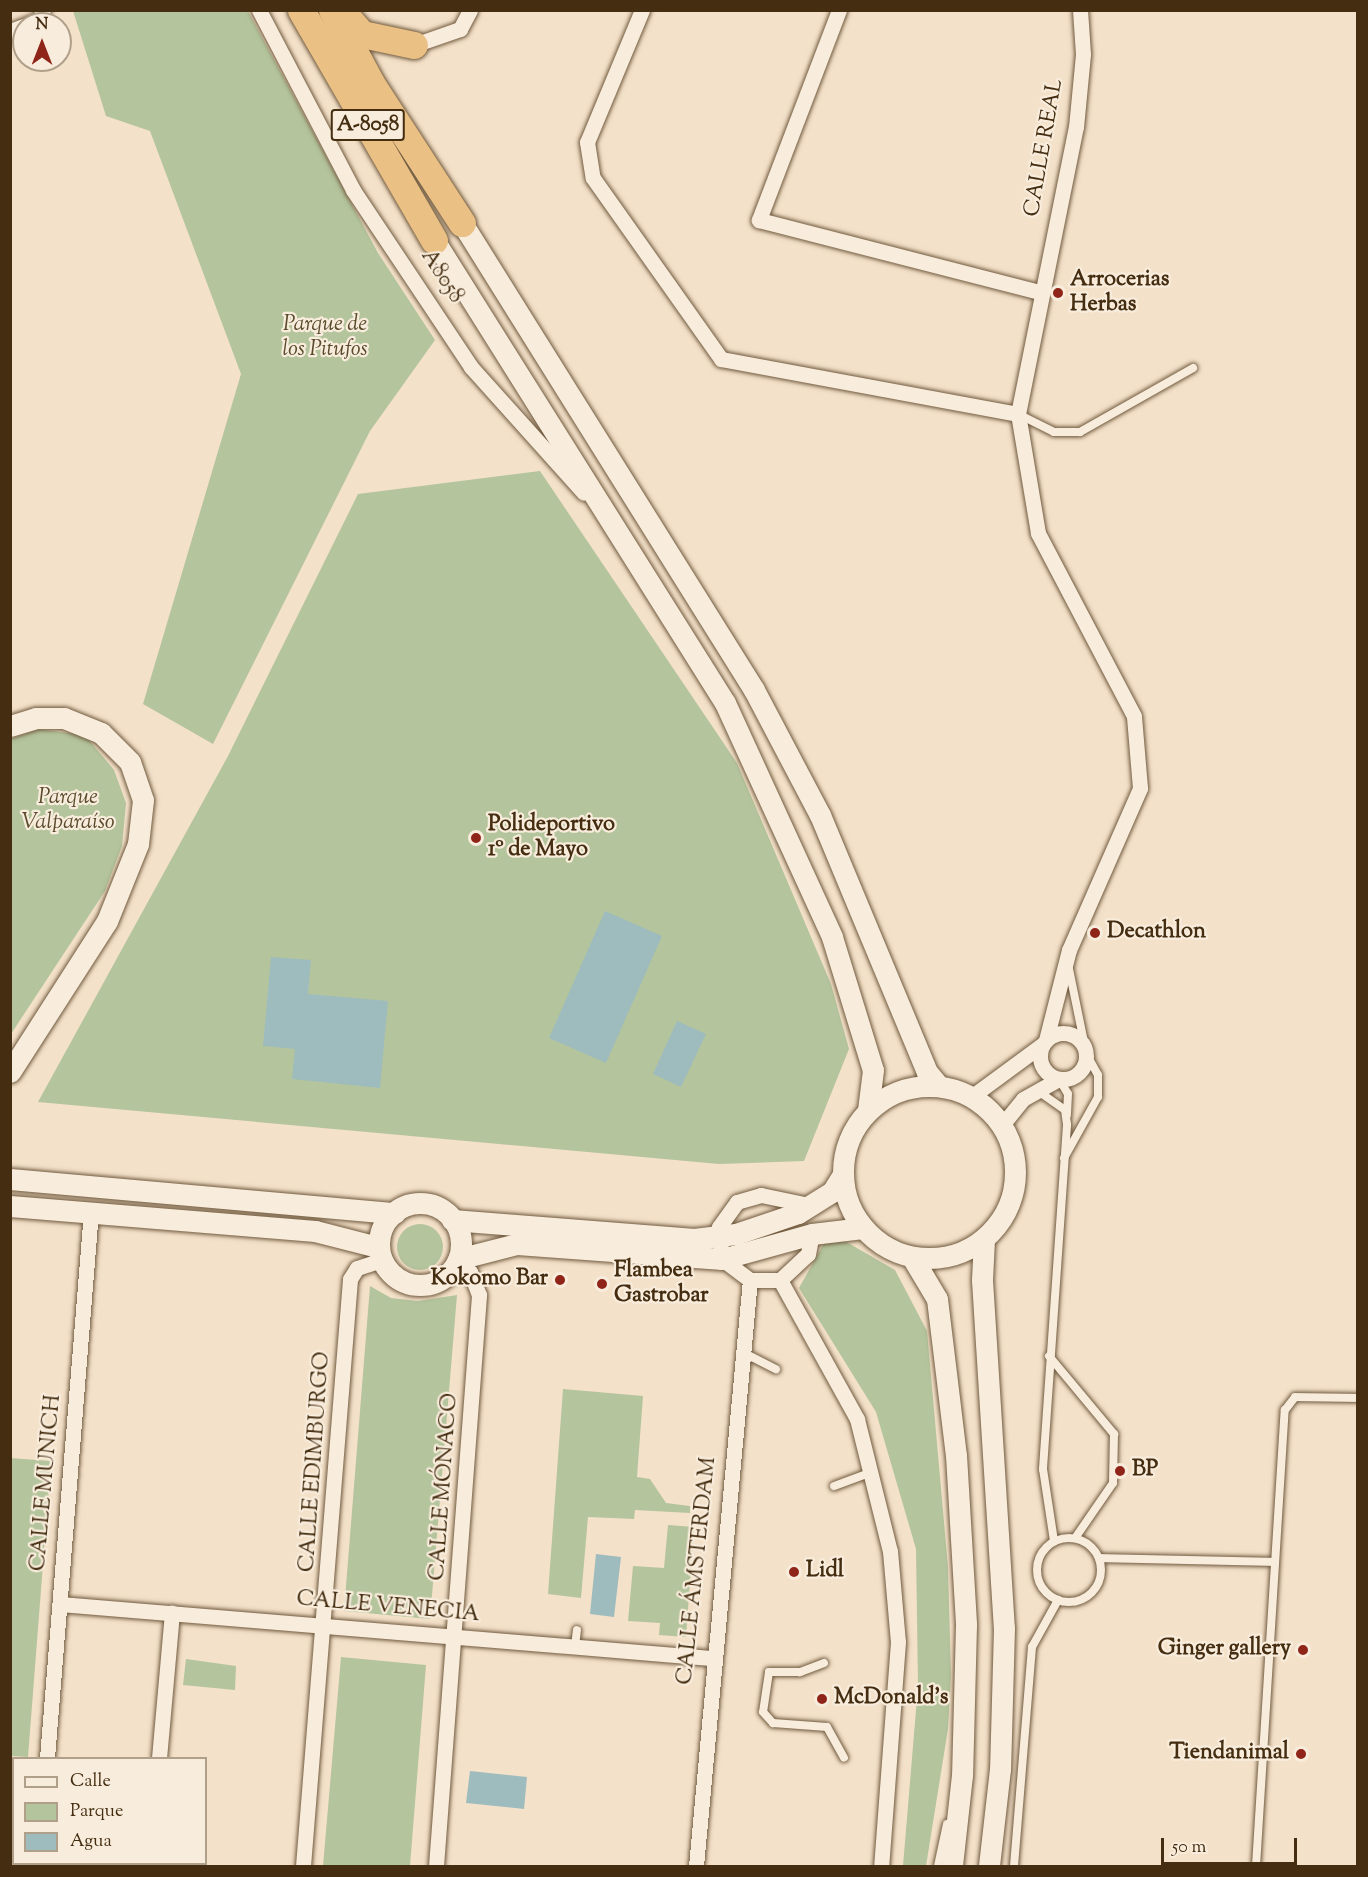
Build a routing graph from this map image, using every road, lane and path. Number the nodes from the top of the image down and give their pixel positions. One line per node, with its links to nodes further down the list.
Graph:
1 (259, 10): 15 (street, A8058)
2 (301, 10): 11 (highway, A-8058)
3 (332, 10): 10 (highway, A-8058)
4 (341, 10): 9 (highway)
5 (470, 10): 9 (street)
6 (642, 10): 14 (street)
7 (839, 10): 12 (street)
8 (1080, 10): 12 (street, CALLE REAL)
9 (414, 45)
10 (462, 223): 22 (main road, A-8058)
11 (434, 240): 15 (main road, A-8058)
12 (1040, 292): 14 (street, CALLE REAL)
13 (1193, 368): 14 (lane)
14 (1018, 414): 17 (street, CALLE REAL)
15 (627, 540): 25 (main road, A-8058)
16 (10, 726): 20 (main road)
17 (1069, 950): 18 (street, CALLE REAL); 19 (lane)
18 (1044, 1042): 19 (street); 21 (street); 24 (street)
19 (1087, 1054): 21 (street); 28 (lane)
20 (10, 1072)
21 (1059, 1079): 23 (street); 27 (lane)
22 (937, 1084): 24 (main road); 25 (main road, A-8058)
23 (1038, 1091): 26 (street); 27 (lane)
24 (971, 1097): 26 (main road)
25 (868, 1110): 29 (main road, A-8058)
26 (1002, 1125): 39 (main road, A-8058)
27 (1067, 1125): 28 (lane)
28 (1060, 1165): 47 (lane)
29 (842, 1176): 31 (main road); 36 (main road, A-8058)
30 (10, 1179): 34 (main road)
31 (810, 1205): 38 (main road); 38 (street)
32 (10, 1206): 33 (main road)
33 (91, 1211): 40 (main road); 57 (street, CALLE MUNICH)
34 (393, 1213): 35 (main road); 40 (main road)
35 (452, 1220): 38 (main road); 43 (main road)
36 (863, 1228): 37 (main road); 41 (main road, A-8058)
37 (812, 1234): 42 (main road); 45 (street)
38 (719, 1236): 42 (street)
39 (984, 1239): 41 (main road, A-8058); 75 (main road)
40 (380, 1253): 43 (main road); 59 (street, CALLE EDIMBURGO)
41 (912, 1257): 65 (main road)
42 (722, 1259): 43 (main road); 44 (street)
43 (456, 1262): 61 (street, CALLE MÓNACO)
44 (750, 1280): 45 (street); 46 (street, CALLE ÁMSTERDAM)
45 (780, 1280): 50 (street)
46 (742, 1353): 48 (lane); 63 (street, CALLE ÁMSTERDAM)
47 (1049, 1356): 52 (lane); 53 (lane)
48 (776, 1369)
49 (1358, 1398): 55 (lane)
50 (873, 1471): 51 (lane); 72 (street)
51 (834, 1486)
52 (1075, 1538): 53 (lane); 54 (lane)
53 (1054, 1541): 56 (lane)
54 (1100, 1558): 55 (lane); 56 (lane)
55 (1274, 1562): 77 (lane)
56 (1058, 1600): 76 (lane)
57 (60, 1604): 58 (street, CALLE VENECIA); 66 (street, CALLE MUNICH)
58 (172, 1613): 59 (street, CALLE VENECIA); 67 (street)
59 (326, 1626): 61 (street, CALLE VENECIA); 69 (street, CALLE EDIMBURGO)
60 (577, 1630): 62 (lane)
61 (458, 1637): 62 (street, CALLE VENECIA); 70 (street, CALLE MÓNACO)
62 (575, 1646): 63 (street, CALLE VENECIA)
63 (711, 1658): 71 (street, CALLE ÁMSTERDAM)
64 (824, 1663): 68 (lane)
65 (963, 1750): 73 (lane); 74 (main road)
66 (47, 1757)
67 (159, 1757)
68 (844, 1758)
69 (303, 1866)
70 (436, 1866)
71 (696, 1866)
72 (881, 1866)
73 (938, 1866)
74 (952, 1866)
75 (989, 1866)
76 (1014, 1866)
77 (1256, 1866)

